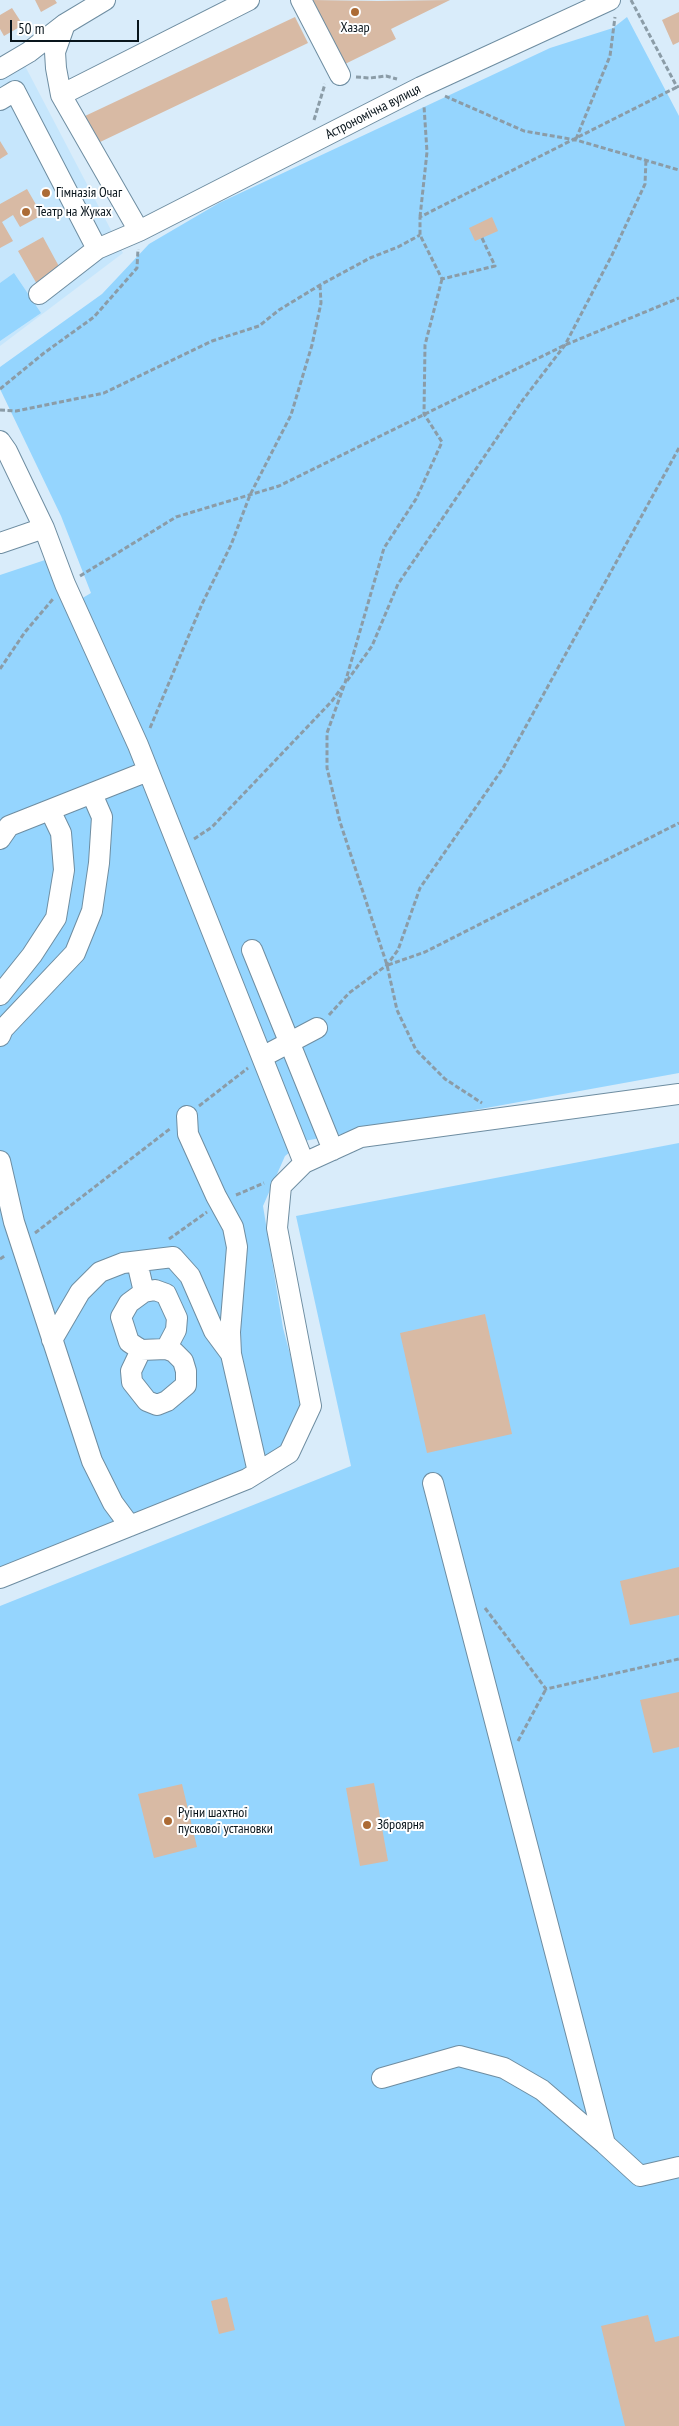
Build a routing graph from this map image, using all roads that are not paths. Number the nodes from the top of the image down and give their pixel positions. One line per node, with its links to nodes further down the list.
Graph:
1 (105, 0): 5 (street)
2 (250, 0): 8 (street)
3 (301, 0): 7 (street)
4 (613, 7): 10 (street, Астрономічна вулиця)
5 (65, 24): 6 (street); 8 (street)
6 (0, 69)
7 (340, 75)
8 (62, 95): 10 (street)
9 (0, 100): 11 (street)
10 (139, 231): 11 (street, Астрономічна вулиця)
11 (97, 250): 12 (street, Астрономічна вулиця)
12 (39, 294)
13 (0, 441): 14 (street)
14 (44, 528): 15 (street); 16 (street)
15 (0, 543)
16 (148, 771): 17 (street); 25 (street)
17 (92, 794): 18 (street); 23 (street)
18 (50, 810): 19 (street); 21 (street)
19 (0, 838)
20 (252, 950): 24 (street)
21 (0, 996)
22 (317, 1028): 24 (street)
23 (0, 1036)
24 (289, 1041): 25 (street); 28 (street)
25 (262, 1057): 30 (street)
26 (679, 1094): 28 (street)
27 (187, 1116): 36 (street)
28 (333, 1150): 30 (street)
29 (0, 1161): 33 (street)
30 (304, 1163): 37 (street)
31 (137, 1262): 32 (street); 33 (street); 36 (street)
32 (144, 1292): 34 (street); 35 (street)
33 (52, 1340): 39 (street)
34 (166, 1349): 35 (street); 35 (street)
35 (141, 1350)
36 (231, 1354): 37 (street)
37 (258, 1472): 39 (street)
38 (434, 1483): 42 (street)
39 (130, 1526): 40 (street)
40 (0, 1578)
41 (382, 2078): 42 (street)
42 (604, 2144): 43 (street)
43 (679, 2167)

